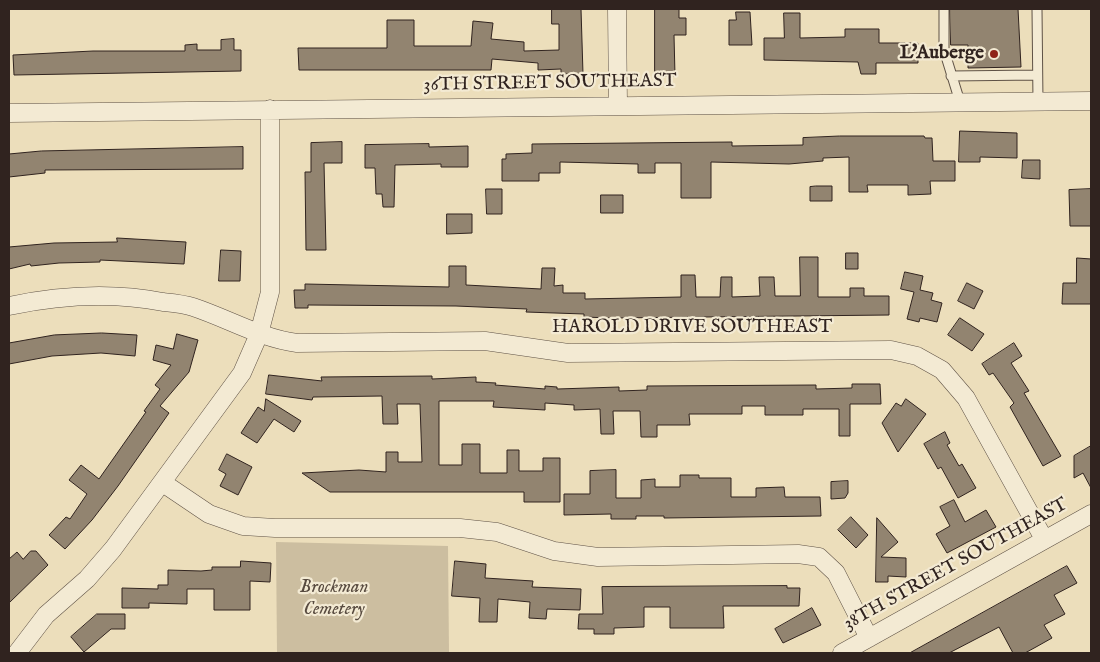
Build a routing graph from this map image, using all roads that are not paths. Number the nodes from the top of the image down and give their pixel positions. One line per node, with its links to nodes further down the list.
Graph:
1 (617, 9): 9 (street)
2 (944, 9): 5 (lane)
3 (1037, 9): 4 (lane)
4 (1037, 75): 5 (lane); 7 (lane)
5 (951, 76): 6 (lane)
6 (960, 102): 7 (street, 36TH STREET SOUTHEAST); 9 (street, 36TH STREET SOUTHEAST)
7 (1038, 102): 8 (street, 36TH STREET SOUTHEAST)
8 (1091, 102)
9 (618, 105): 10 (street, 36TH STREET SOUTHEAST)
10 (270, 108): 11 (street, 36TH STREET SOUTHEAST); 13 (street)
11 (9, 113)
12 (9, 306): 13 (street, HAROLD DRIVE SOUTHEAST)
13 (259, 334): 14 (street); 16 (street, HAROLD DRIVE SOUTHEAST)
14 (163, 483): 17 (street); 18 (street)
15 (1091, 514): 16 (street, 38TH STREET SOUTHEAST)
16 (1044, 539): 17 (street, 38TH STREET SOUTHEAST)
17 (870, 638): 19 (street, 38TH STREET SOUTHEAST)
18 (17, 653)
19 (842, 653)

